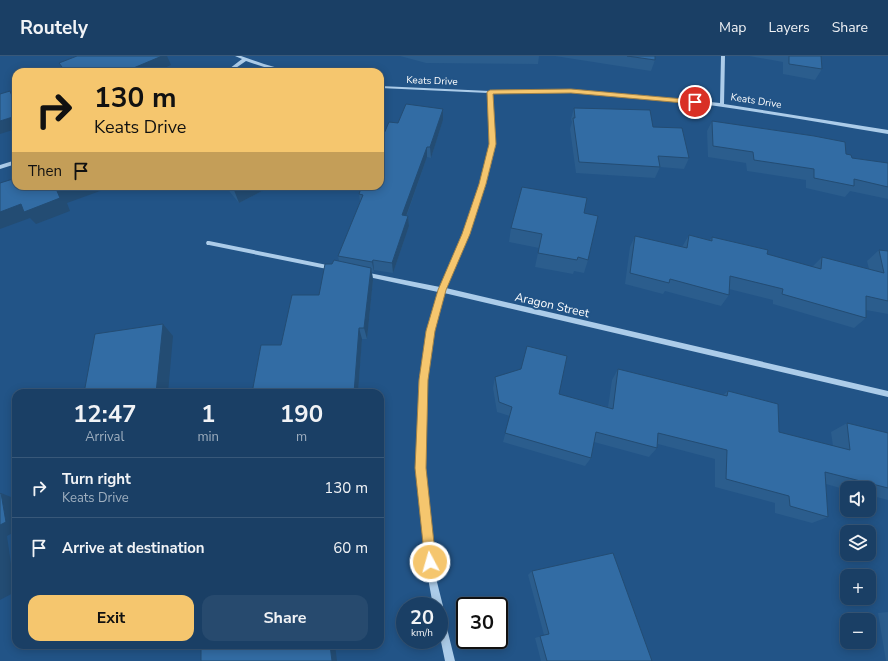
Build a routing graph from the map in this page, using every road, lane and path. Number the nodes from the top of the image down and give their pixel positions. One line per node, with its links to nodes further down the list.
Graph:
1 (237, 56): 3 (street)
2 (723, 56): 8 (street)
3 (245, 59): 4 (street); 5 (street)
4 (233, 68)
5 (276, 68)
6 (384, 87): 7 (street, Keats Drive)
7 (490, 92): 8 (street, Keats Drive); 15 (street)
8 (722, 105): 9 (street, Keats Drive)
9 (888, 132)
10 (12, 163): 11 (street)
11 (0, 167)
12 (209, 243): 13 (street)
13 (341, 270)
14 (356, 273): 15 (street, Aragon Street)
15 (442, 290): 16 (street, Aragon Street); 17 (street)
16 (888, 394)
17 (436, 597)
18 (447, 649): 19 (street)
19 (450, 661)

